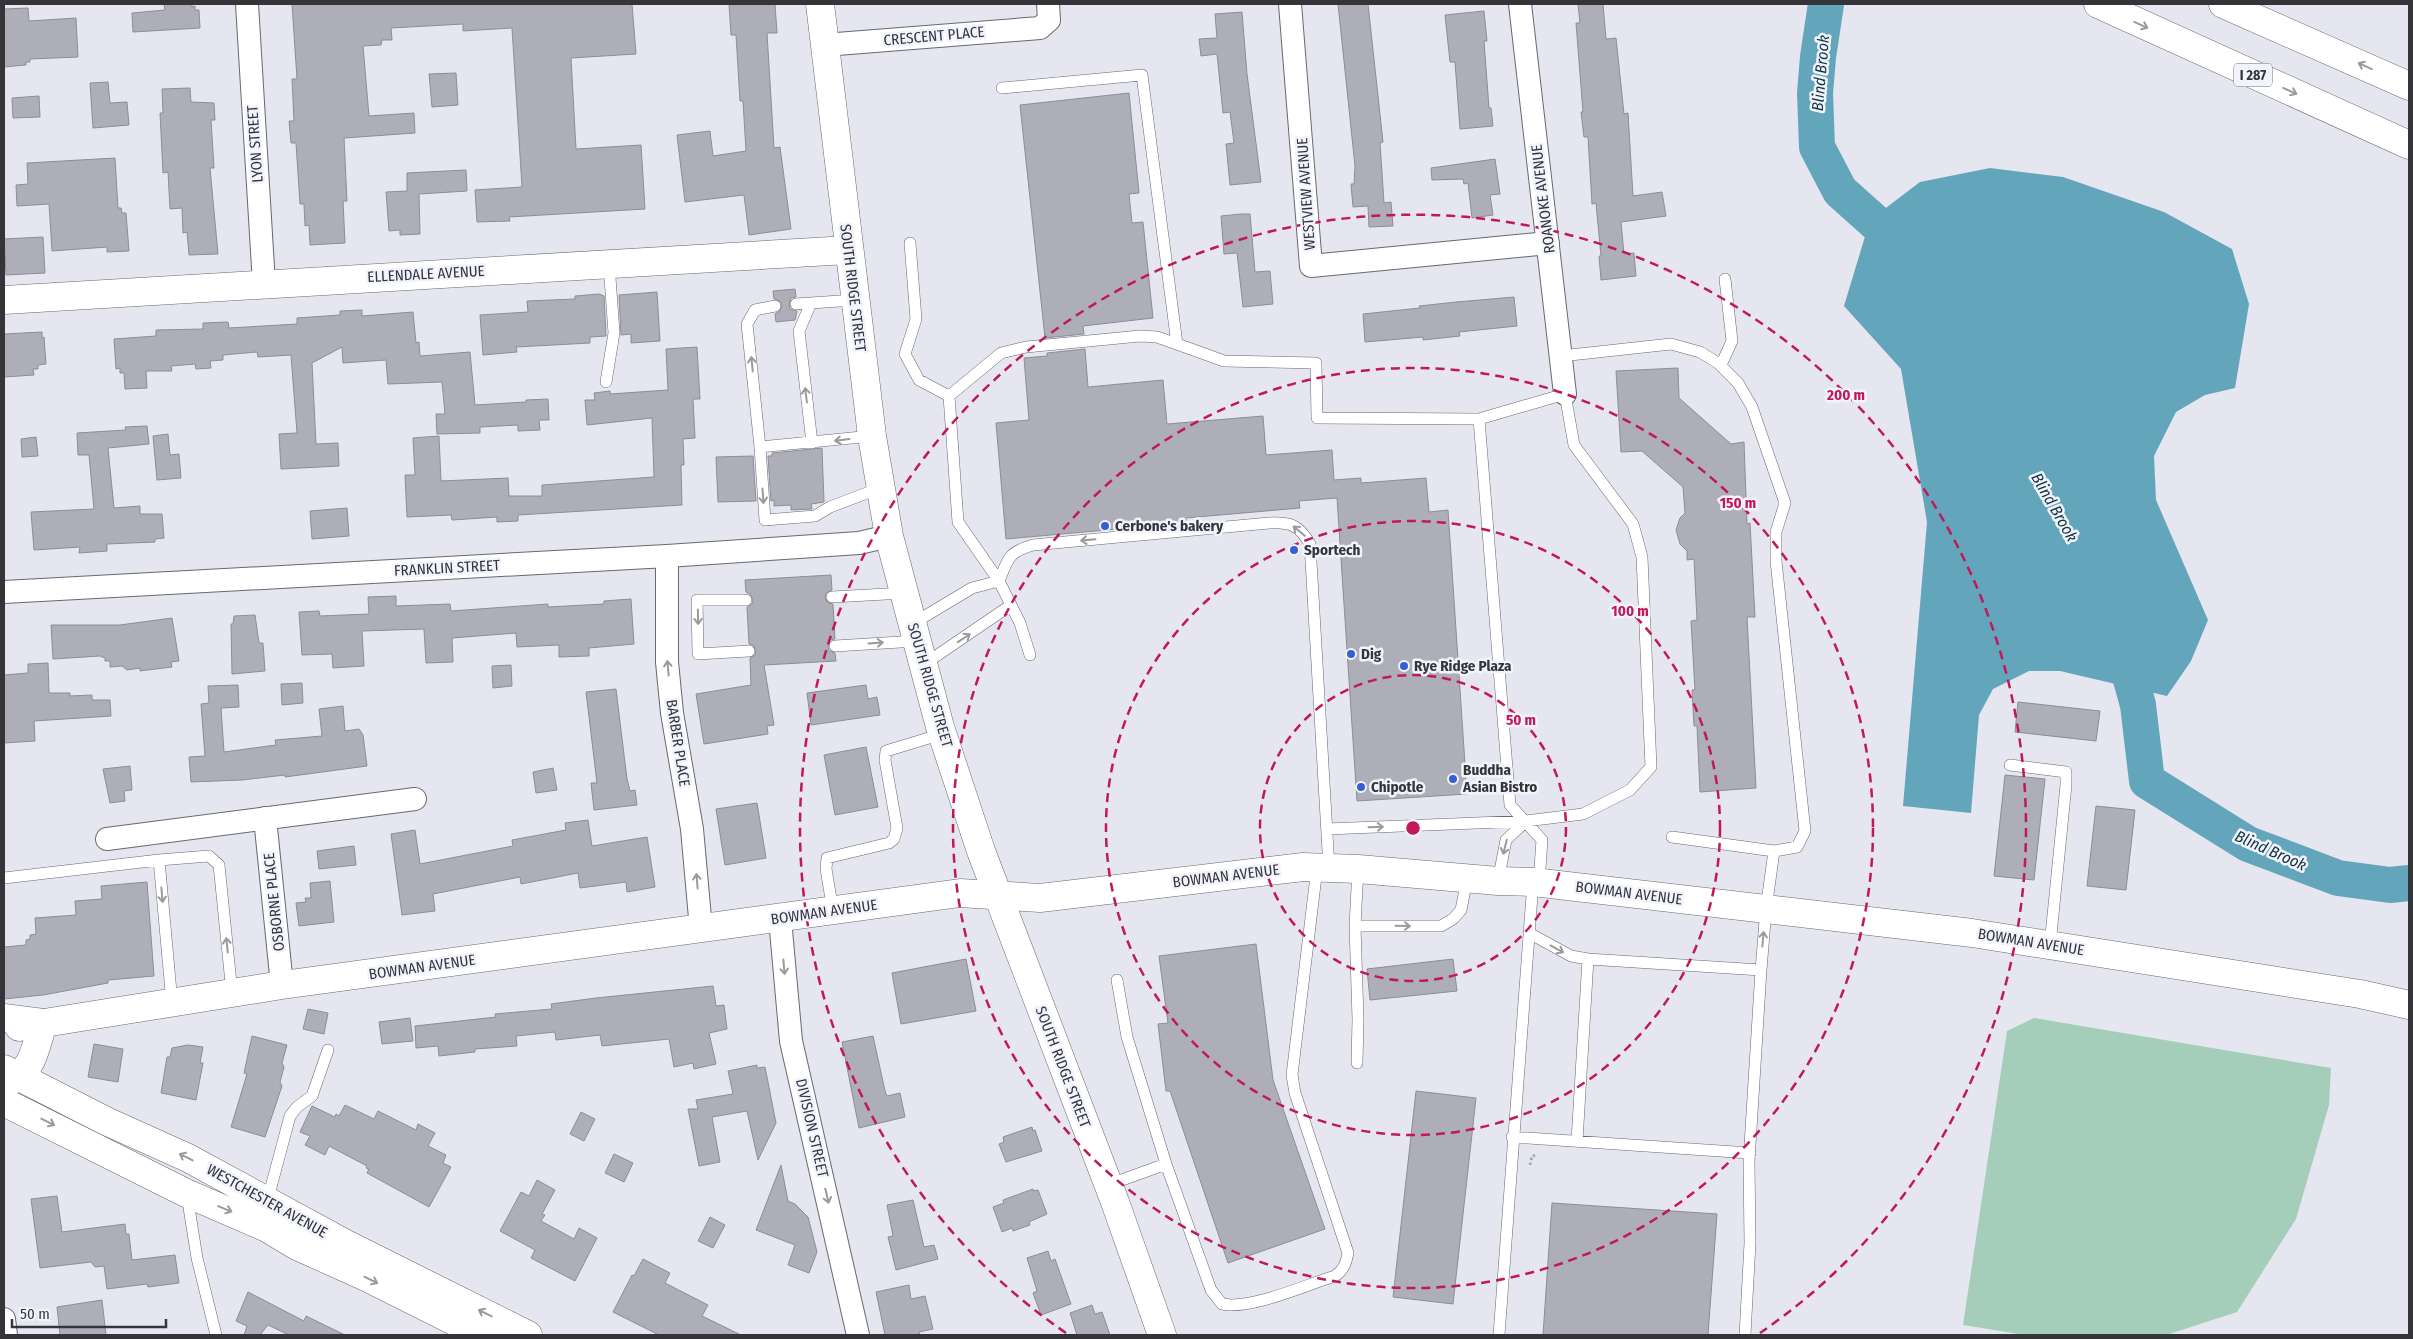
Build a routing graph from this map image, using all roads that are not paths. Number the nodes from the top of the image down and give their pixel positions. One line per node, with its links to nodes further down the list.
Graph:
1 (247, 4): 17 (street, LYON STREET)
2 (820, 4): 8 (main road, SOUTH RIDGE STREET)
3 (1048, 4): 8 (street, CRESCENT PLACE)
4 (1290, 4): 12 (street, WESTVIEW AVENUE)
5 (1520, 4): 12 (street, ROANOKE AVENUE)
6 (2098, 4): 11 (main road, I 287, one-way to 11)
7 (2223, 4): 9 (main road, one-way to 7)
8 (824, 45): 14 (main road, SOUTH RIDGE STREET)
9 (2409, 86)
10 (1002, 88): 23 (lane)
11 (2409, 145)
12 (1548, 242): 24 (street, ROANOKE AVENUE)
13 (910, 243): 28 (lane)
14 (848, 250): 15 (main road, ELLENDALE AVENUE); 19 (main road, SOUTH RIDGE STREET)
15 (609, 264): 17 (main road, ELLENDALE AVENUE); 26 (lane)
16 (1725, 279): 25 (lane)
17 (264, 284): 18 (main road, ELLENDALE AVENUE)
18 (4, 300)
19 (854, 300): 20 (lane); 30 (main road, SOUTH RIDGE STREET)
20 (811, 303): 21 (lane); 31 (lane, one-way to 20)
21 (796, 304)
22 (774, 306): 32 (lane, one-way to 22)
23 (1177, 344): 28 (lane); 29 (lane)
24 (1561, 356): 25 (lane); 27 (street, ROANOKE AVENUE)
25 (1721, 366): 54 (lane)
26 (606, 382)
27 (1565, 394): 29 (lane); 50 (lane)
28 (949, 396): 36 (lane)
29 (1479, 419): 50 (lane)
30 (872, 436): 31 (lane, one-way to 31); 33 (main road, SOUTH RIDGE STREET)
31 (812, 443): 32 (lane)
32 (760, 447): 33 (lane, one-way to 33)
33 (880, 488): 34 (main road, SOUTH RIDGE STREET)
34 (889, 536): 35 (street, FRANKLIN STREET); 38 (main road, SOUTH RIDGE STREET)
35 (666, 556): 37 (street, FRANKLIN STREET); 67 (street, BARBER PLACE, one-way to 35)
36 (999, 581): 41 (lane); 42 (lane); 51 (lane, one-way to 36)
37 (4, 592)
38 (904, 593): 39 (lane); 42 (main road, SOUTH RIDGE STREET)
39 (832, 596)
40 (746, 600): 44 (lane, one-way to 44)
41 (1011, 605): 42 (lane, one-way to 41); 45 (lane)
42 (918, 644): 43 (lane, one-way to 42); 46 (main road, SOUTH RIDGE STREET)
43 (835, 646)
44 (749, 651)
45 (1030, 655)
46 (942, 734): 62 (main road, SOUTH RIDGE STREET); 64 (lane)
47 (2010, 765): 69 (lane)
48 (415, 799): 49 (street)
49 (265, 818): 53 (street); 73 (street, OSBORNE PLACE)
50 (1526, 821): 51 (lane, one-way to 50); 60 (lane, one-way to 60); 61 (lane)
51 (1327, 829): 56 (lane)
52 (1672, 837): 54 (lane)
53 (107, 839)
54 (1774, 851): 63 (lane)
55 (158, 860): 58 (lane); 74 (lane, one-way to 55); 75 (lane, one-way to 75)
56 (1323, 868): 57 (main road, BOWMAN AVENUE); 62 (main road, BOWMAN AVENUE); 87 (lane)
57 (1358, 869): 59 (main road, BOWMAN AVENUE); 66 (lane)
58 (4, 878)
59 (1467, 878): 60 (main road, BOWMAN AVENUE); 66 (lane, one-way to 59)
60 (1498, 882): 61 (main road, BOWMAN AVENUE)
61 (1536, 882): 63 (main road, BOWMAN AVENUE); 68 (lane)
62 (998, 895): 64 (main road, BOWMAN AVENUE); 88 (main road, SOUTH RIDGE STREET)
63 (1766, 909): 69 (main road, BOWMAN AVENUE); 71 (lane, one-way to 63)
64 (833, 911): 65 (main road, BOWMAN AVENUE)
65 (780, 919): 67 (main road, BOWMAN AVENUE); 96 (street, DIVISION STREET, one-way to 96)
66 (1354, 926): 81 (lane)
67 (701, 930): 73 (main road, BOWMAN AVENUE)
68 (1528, 933): 70 (lane, one-way to 70); 84 (lane)
69 (2050, 945): 76 (main road, BOWMAN AVENUE)
70 (1588, 959): 71 (lane); 85 (lane)
71 (1761, 970): 86 (lane)
72 (1117, 980): 87 (lane)
73 (282, 985): 74 (main road, BOWMAN AVENUE)
74 (232, 994): 75 (main road, BOWMAN AVENUE)
75 (172, 1003): 78 (main road, BOWMAN AVENUE)
76 (2409, 1005)
77 (4, 1018): 78 (main road)
78 (43, 1023): 79 (main road, BOWMAN AVENUE); 82 (main road)
79 (4, 1031)
80 (328, 1050): 90 (lane)
81 (1357, 1063)
82 (9, 1077): 90 (main road, WESTCHESTER AVENUE, one-way to 82)
83 (4, 1102): 89 (main road, WESTCHESTER AVENUE, one-way to 89)
84 (1512, 1137): 85 (lane); 98 (lane)
85 (1577, 1141): 86 (lane)
86 (1750, 1153): 99 (lane)
87 (1166, 1164): 88 (lane)
88 (1108, 1185): 97 (main road, SOUTH RIDGE STREET)
89 (186, 1193): 94 (lane); 95 (main road, WESTCHESTER AVENUE, one-way to 95)
90 (267, 1202): 92 (main road, WESTCHESTER AVENUE, one-way to 90)
91 (4, 1319): 93 (street)
92 (517, 1333)
93 (6, 1335)
94 (216, 1335)
95 (482, 1335)
96 (858, 1335)
97 (1162, 1335)
98 (1498, 1335)
99 (1745, 1335)

